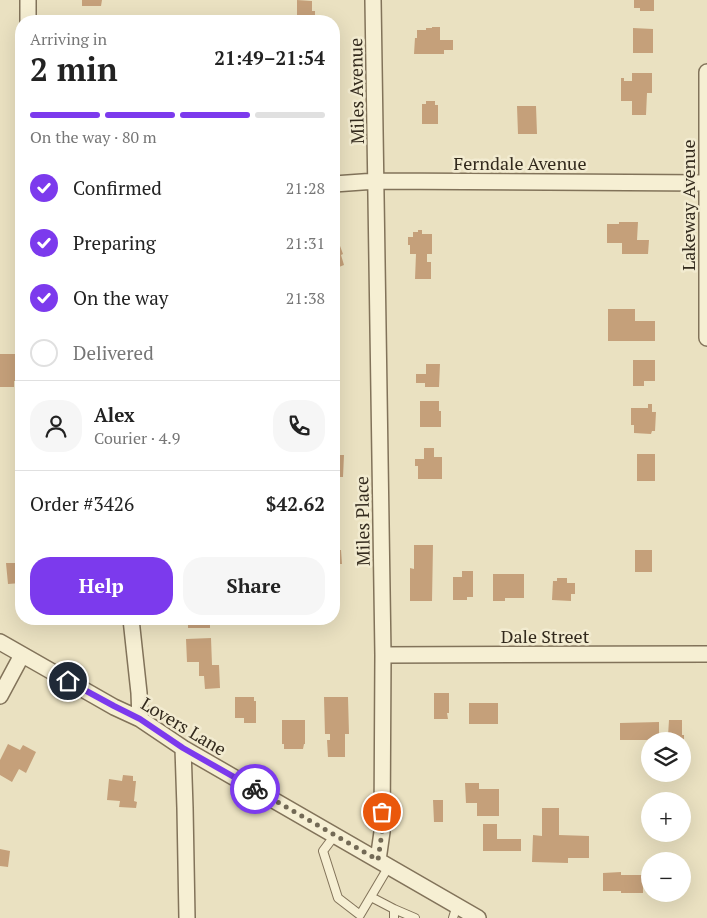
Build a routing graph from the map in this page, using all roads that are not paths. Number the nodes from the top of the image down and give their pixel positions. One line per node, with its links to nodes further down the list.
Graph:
1 (28, 0): 3 (street)
2 (373, 0): 5 (street, Miles Avenue)
3 (28, 15)
4 (707, 72): 6 (street, Lakeway Avenue)
5 (376, 182): 6 (street, Ferndale Avenue); 7 (street, Ferndale Avenue); 13 (street, Miles Place)
6 (707, 183): 8 (street, Lakeway Avenue)
7 (340, 184)
8 (707, 338)
9 (131, 625): 15 (street)
10 (0, 642): 12 (street, Lovers Lane)
11 (707, 654): 13 (street, Dale Street)
12 (22, 655): 14 (street); 15 (street, Lovers Lane)
13 (383, 655): 18 (street, Miles Place)
14 (0, 696)
15 (140, 719): 16 (street, Lovers Lane)
16 (183, 748): 17 (street, Lovers Lane); 23 (street)
17 (335, 835): 18 (street, Lovers Lane); 22 (lane)
18 (384, 863): 19 (lane); 21 (street, Lovers Lane)
19 (372, 897): 20 (lane); 22 (lane)
20 (394, 909): 24 (lane); 25 (lane)
21 (455, 912): 26 (street, Lovers Lane)
22 (359, 916)
23 (187, 918)
24 (394, 918)
25 (415, 918)
26 (478, 918)

